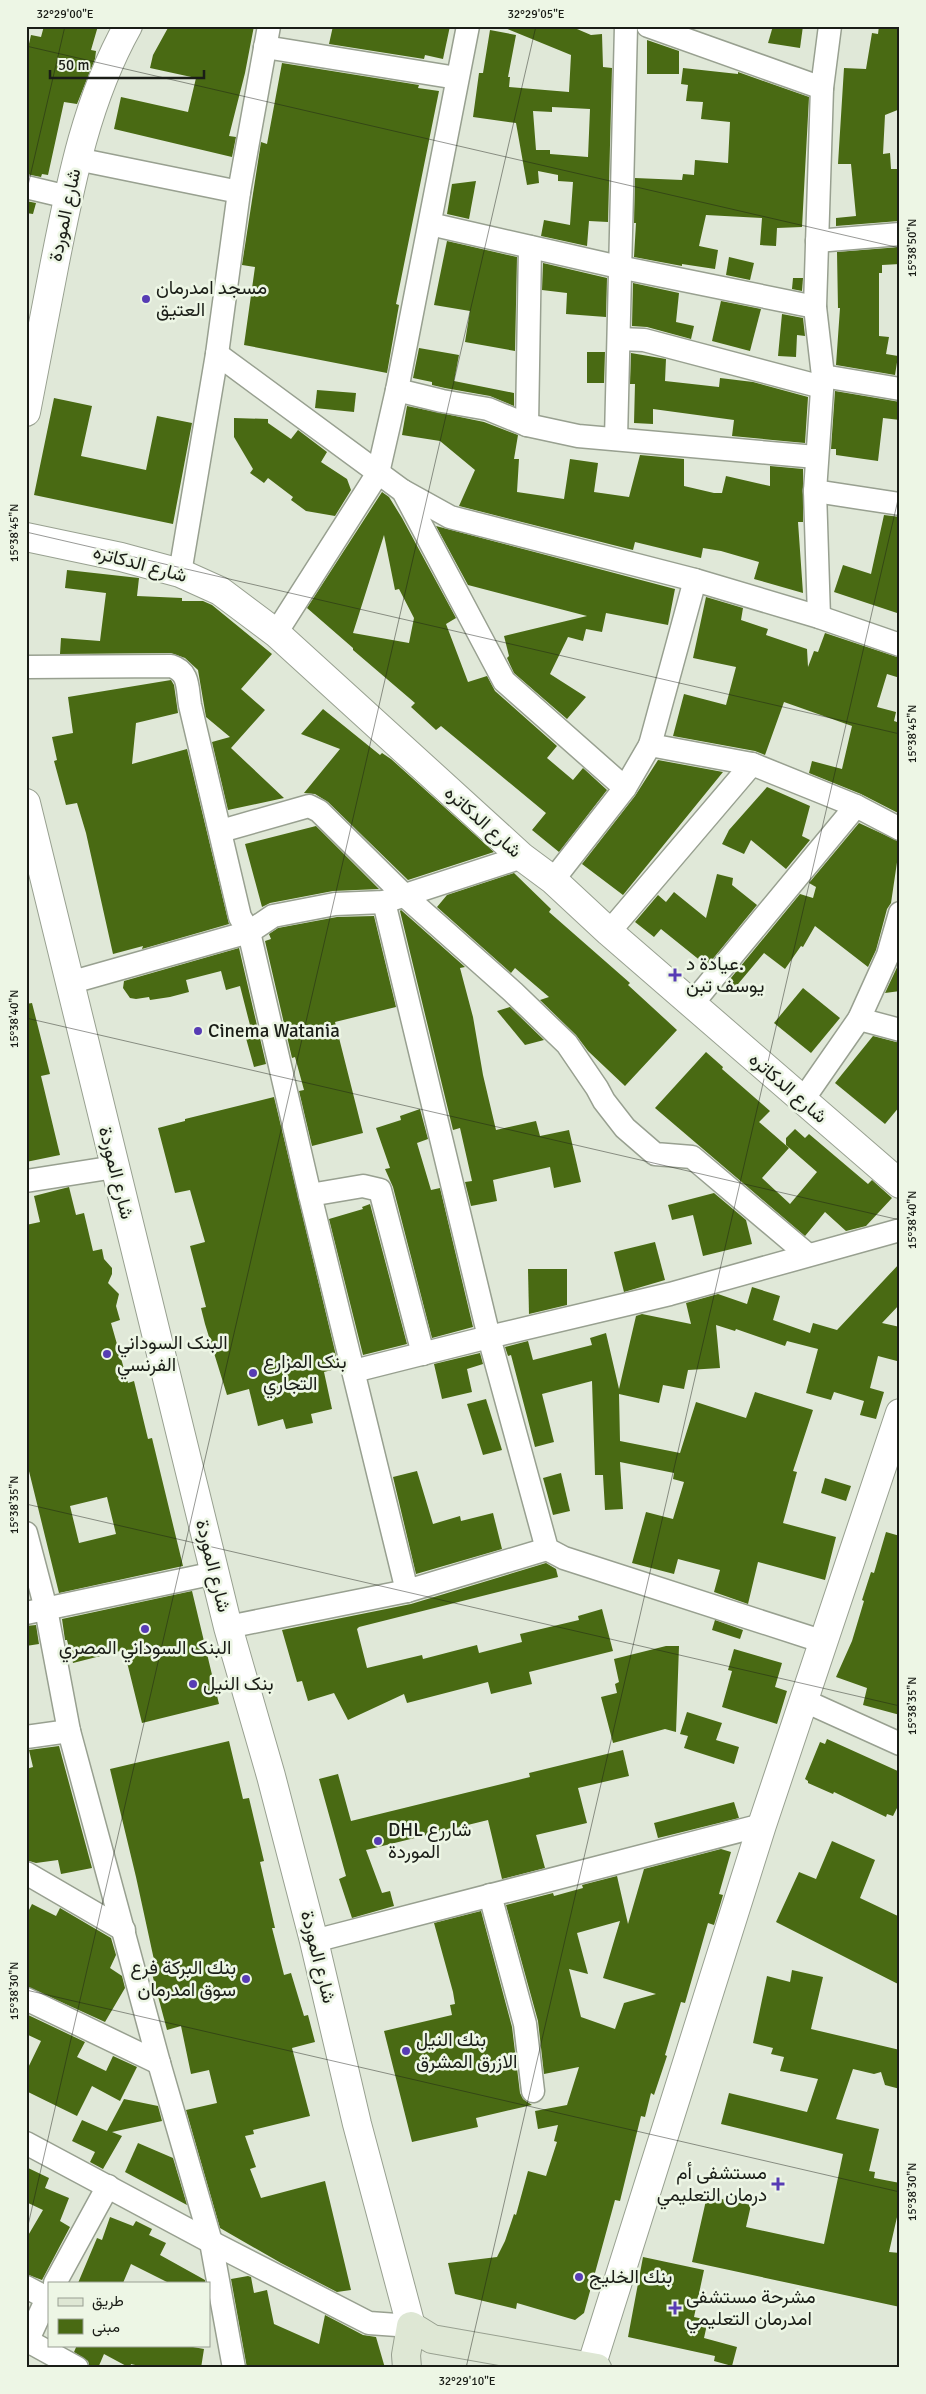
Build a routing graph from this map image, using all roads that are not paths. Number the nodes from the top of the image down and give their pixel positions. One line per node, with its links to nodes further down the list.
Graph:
1 (128, 26): 9 (street, شارع الموردة)
2 (468, 26): 7 (street)
3 (626, 26): 17 (street)
4 (648, 26): 8 (street)
5 (830, 26): 8 (street)
6 (267, 37): 7 (street); 11 (street)
7 (457, 78): 13 (street)
8 (822, 88): 15 (street)
9 (78, 159): 11 (street); 12 (street, شارع الموردة)
10 (26, 187): 12 (street)
11 (239, 192): 20 (street)
12 (68, 197): 24 (street, شارع الموردة)
13 (430, 224): 16 (street); 23 (street)
14 (900, 234): 15 (street)
15 (817, 241): 18 (street)
16 (530, 247): 17 (street); 25 (street)
17 (620, 267): 18 (street); 19 (street)
18 (815, 307): 21 (street)
19 (619, 339): 21 (street); 26 (street)
20 (217, 354): 28 (street); 33 (street)
21 (823, 382): 22 (street); 27 (street)
22 (900, 389)
23 (398, 390): 25 (street); 28 (street)
24 (26, 412)
25 (527, 424): 26 (street)
26 (616, 439): 27 (street)
27 (816, 457): 29 (street)
28 (378, 473): 30 (street); 36 (street)
29 (815, 491): 31 (street); 35 (street)
30 (404, 492): 34 (street); 41 (street)
31 (900, 504)
32 (26, 538): 33 (street, شارع الدكاتره)
33 (180, 573): 36 (street, شارع الدكاتره)
34 (694, 580): 35 (street); 39 (street)
35 (819, 617): 37 (street)
36 (276, 633): 46 (street, شارع الدكاتره)
37 (900, 645)
38 (26, 667): 45 (street)
39 (650, 745): 40 (street); 41 (street)
40 (752, 764): 43 (street); 53 (street)
41 (625, 788): 48 (street)
42 (26, 803): 47 (street, شارع الموردة)
43 (856, 806): 44 (street); 55 (street)
44 (900, 829)
45 (221, 831): 49 (street); 52 (street)
46 (522, 858): 48 (street, شارع الدكاتره); 49 (street)
47 (36, 880): 54 (street, شارع الموردة)
48 (553, 880): 53 (street, شارع الدكاتره)
49 (405, 896): 50 (street); 64 (street)
50 (384, 902): 52 (street); 65 (street)
51 (900, 913): 56 (street)
52 (248, 932): 54 (street); 62 (street)
53 (609, 932): 55 (street, شارع الدكاتره)
54 (69, 983): 59 (street, شارع الموردة)
55 (692, 1004): 58 (street, شارع الدكاتره)
56 (859, 1019): 57 (street); 58 (street)
57 (895, 1025)
58 (802, 1101): 61 (street, شارع الدكاتره)
59 (114, 1167): 60 (street); 71 (street, شارع الموردة)
60 (26, 1181)
61 (900, 1184)
62 (310, 1195): 66 (street); 67 (street)
63 (900, 1230): 64 (street)
64 (808, 1255): 65 (street)
65 (489, 1337): 66 (street); 70 (street)
66 (423, 1354): 67 (street)
67 (354, 1371): 72 (street)
68 (900, 1413): 75 (street)
69 (26, 1533): 73 (street)
70 (547, 1549): 72 (street); 75 (street)
71 (215, 1572): 73 (street); 74 (street, شارع الموردة)
72 (407, 1591): 74 (street)
73 (36, 1611): 77 (street)
74 (228, 1627): 84 (street, شارع الموردة)
75 (824, 1642): 76 (street)
76 (805, 1701): 79 (street); 80 (street)
77 (69, 1731): 78 (street); 83 (street)
78 (26, 1737)
79 (900, 1744)
80 (762, 1826): 82 (street); 98 (street)
81 (26, 1873): 83 (street)
82 (490, 1895): 84 (street); 87 (street)
83 (124, 1930): 86 (street)
84 (314, 1941): 95 (street, شارع الموردة)
85 (26, 1998): 86 (street)
86 (159, 2062): 90 (street)
87 (533, 2091)
88 (26, 2143): 89 (street)
89 (108, 2186): 90 (street); 91 (street)
90 (211, 2242): 95 (street); 100 (street)
91 (55, 2282)
92 (26, 2287): 93 (street)
93 (48, 2292)
94 (48, 2296): 96 (street)
95 (411, 2326): 97 (main road); 101 (main road)
96 (27, 2343): 99 (street)
97 (470, 2357): 98 (main road)
98 (594, 2367)
99 (77, 2368)
100 (234, 2368)
101 (407, 2368)

